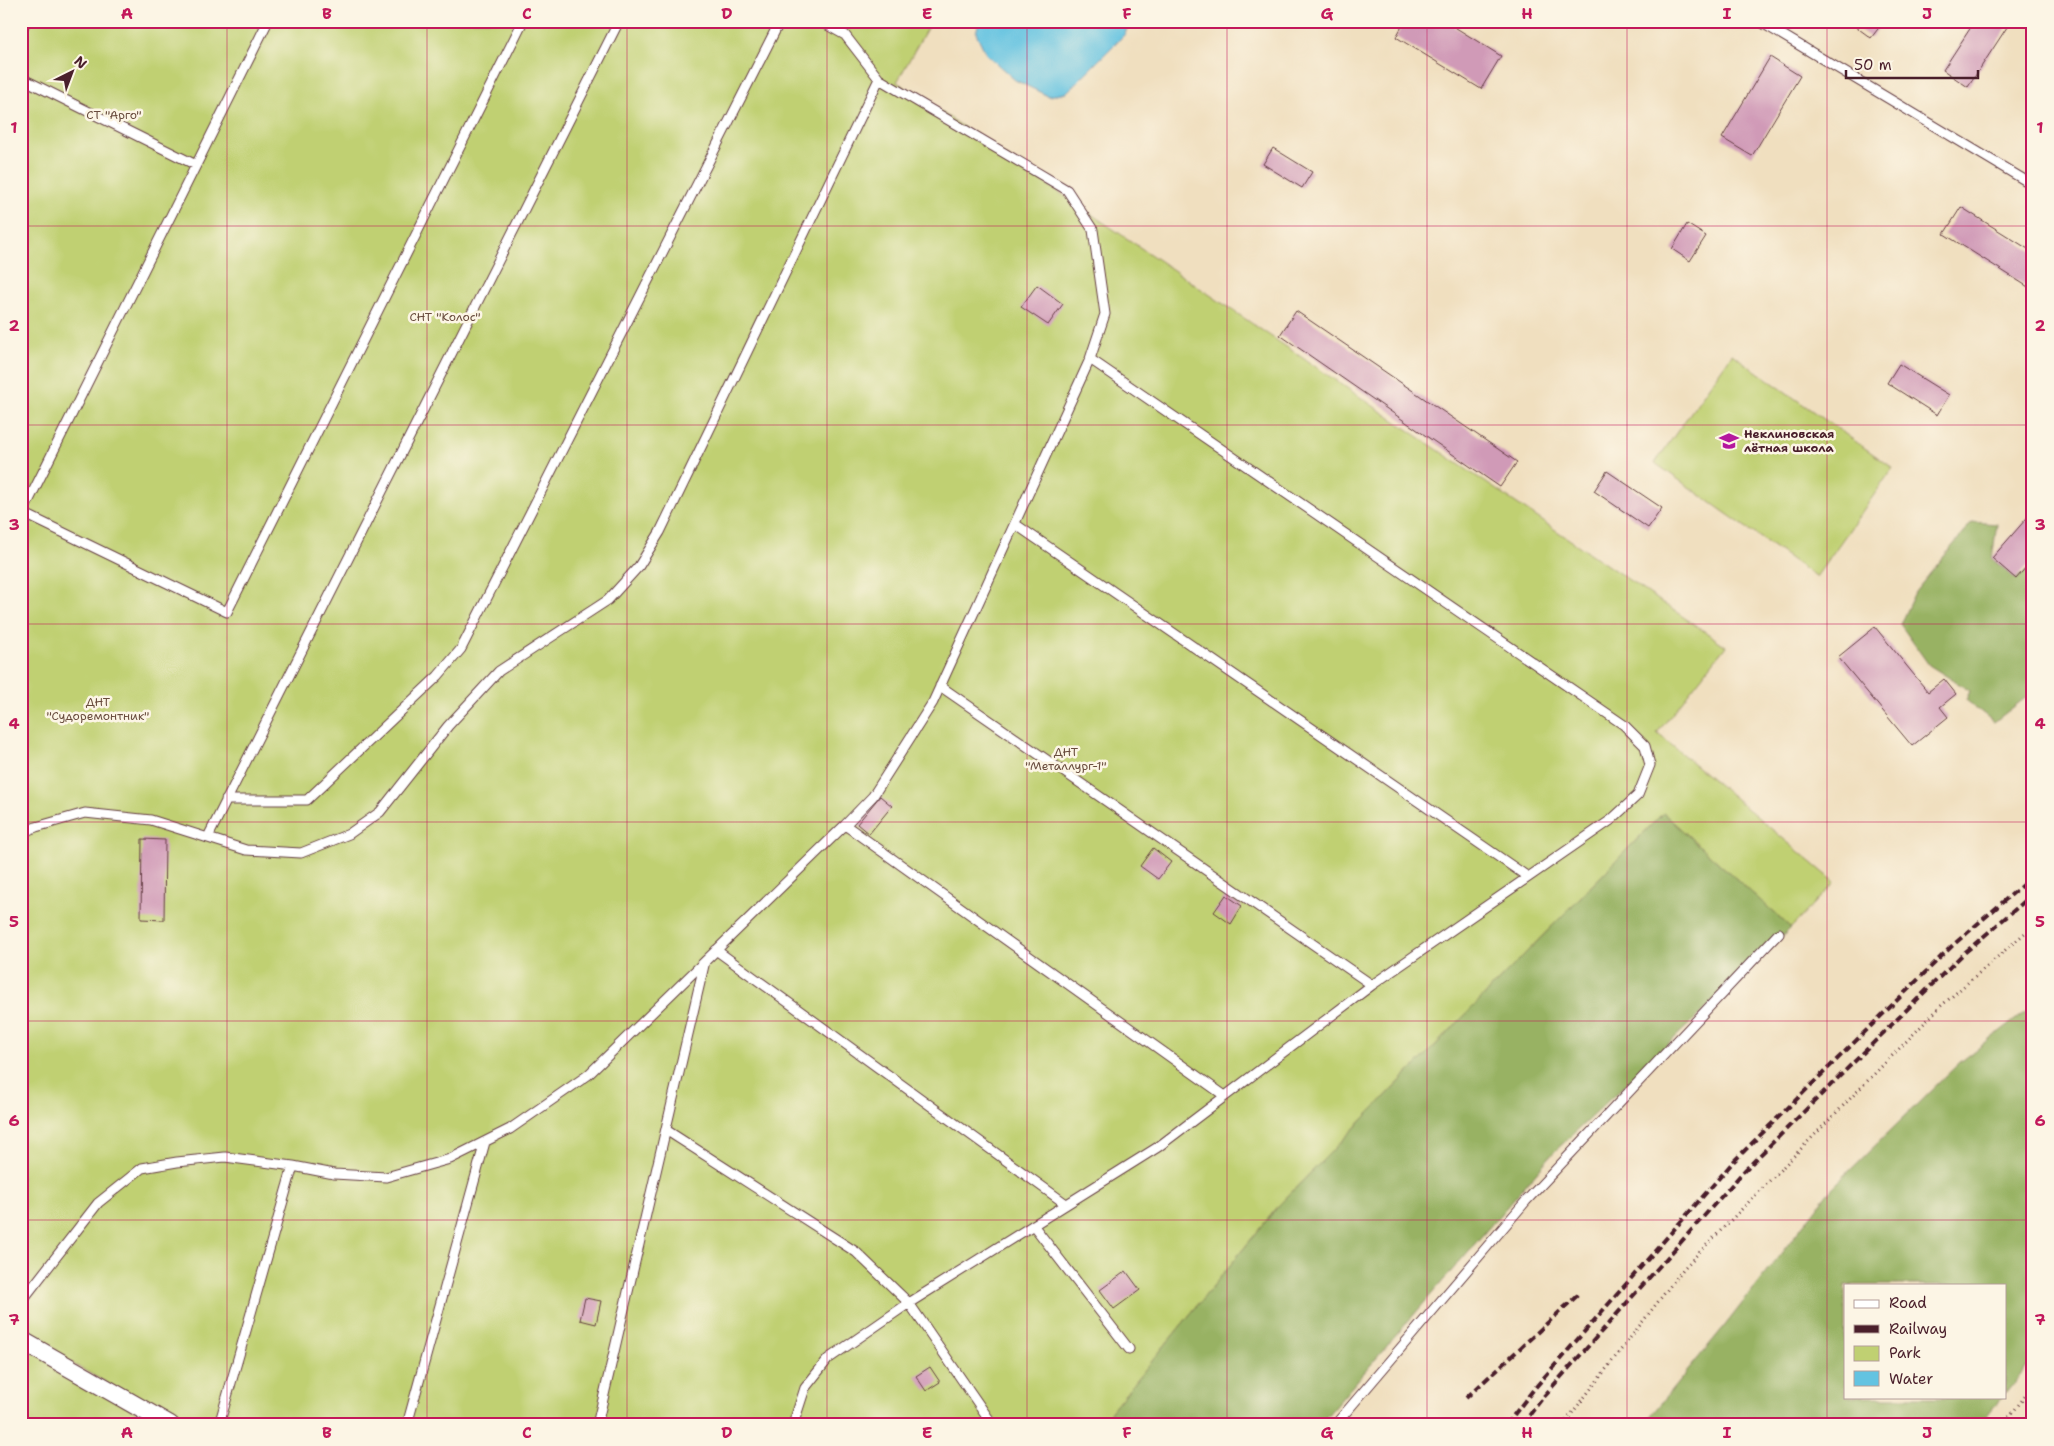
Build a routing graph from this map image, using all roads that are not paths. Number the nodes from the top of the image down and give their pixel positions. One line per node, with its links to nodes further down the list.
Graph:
1 (26, 21): 8 (lane)
2 (268, 21): 11 (lane)
3 (522, 21): 14 (lane)
4 (619, 21): 17 (lane)
5 (780, 21): 17 (lane)
6 (820, 21): 10 (lane)
7 (1759, 21): 12 (lane)
8 (21, 31)
9 (21, 78): 11 (lane)
10 (879, 78): 13 (lane); 20 (lane)
11 (196, 165): 14 (lane)
12 (2033, 184)
13 (1090, 359): 15 (lane); 21 (lane)
14 (22, 512)
15 (1014, 524): 16 (lane); 21 (lane)
16 (940, 686): 18 (lane); 25 (lane)
17 (226, 800): 20 (lane)
18 (844, 825): 23 (lane); 26 (lane)
19 (21, 833): 20 (lane)
20 (208, 837)
21 (1528, 877): 25 (lane)
22 (1779, 933): 42 (lane)
23 (716, 950): 24 (lane); 30 (lane)
24 (705, 961): 27 (lane); 28 (lane)
25 (1372, 985): 26 (lane)
26 (1225, 1096): 30 (lane)
27 (666, 1130): 33 (lane); 39 (lane)
28 (485, 1142): 29 (lane); 38 (lane)
29 (293, 1166): 32 (lane); 37 (lane)
30 (1066, 1204): 31 (lane)
31 (1033, 1225): 33 (lane); 35 (lane)
32 (21, 1302)
33 (909, 1303): 40 (lane); 41 (lane)
34 (21, 1340): 36 (street)
35 (1129, 1349)
36 (170, 1425)
37 (219, 1425)
38 (407, 1425)
39 (597, 1425)
40 (793, 1425)
41 (992, 1425)
42 (1335, 1425)

